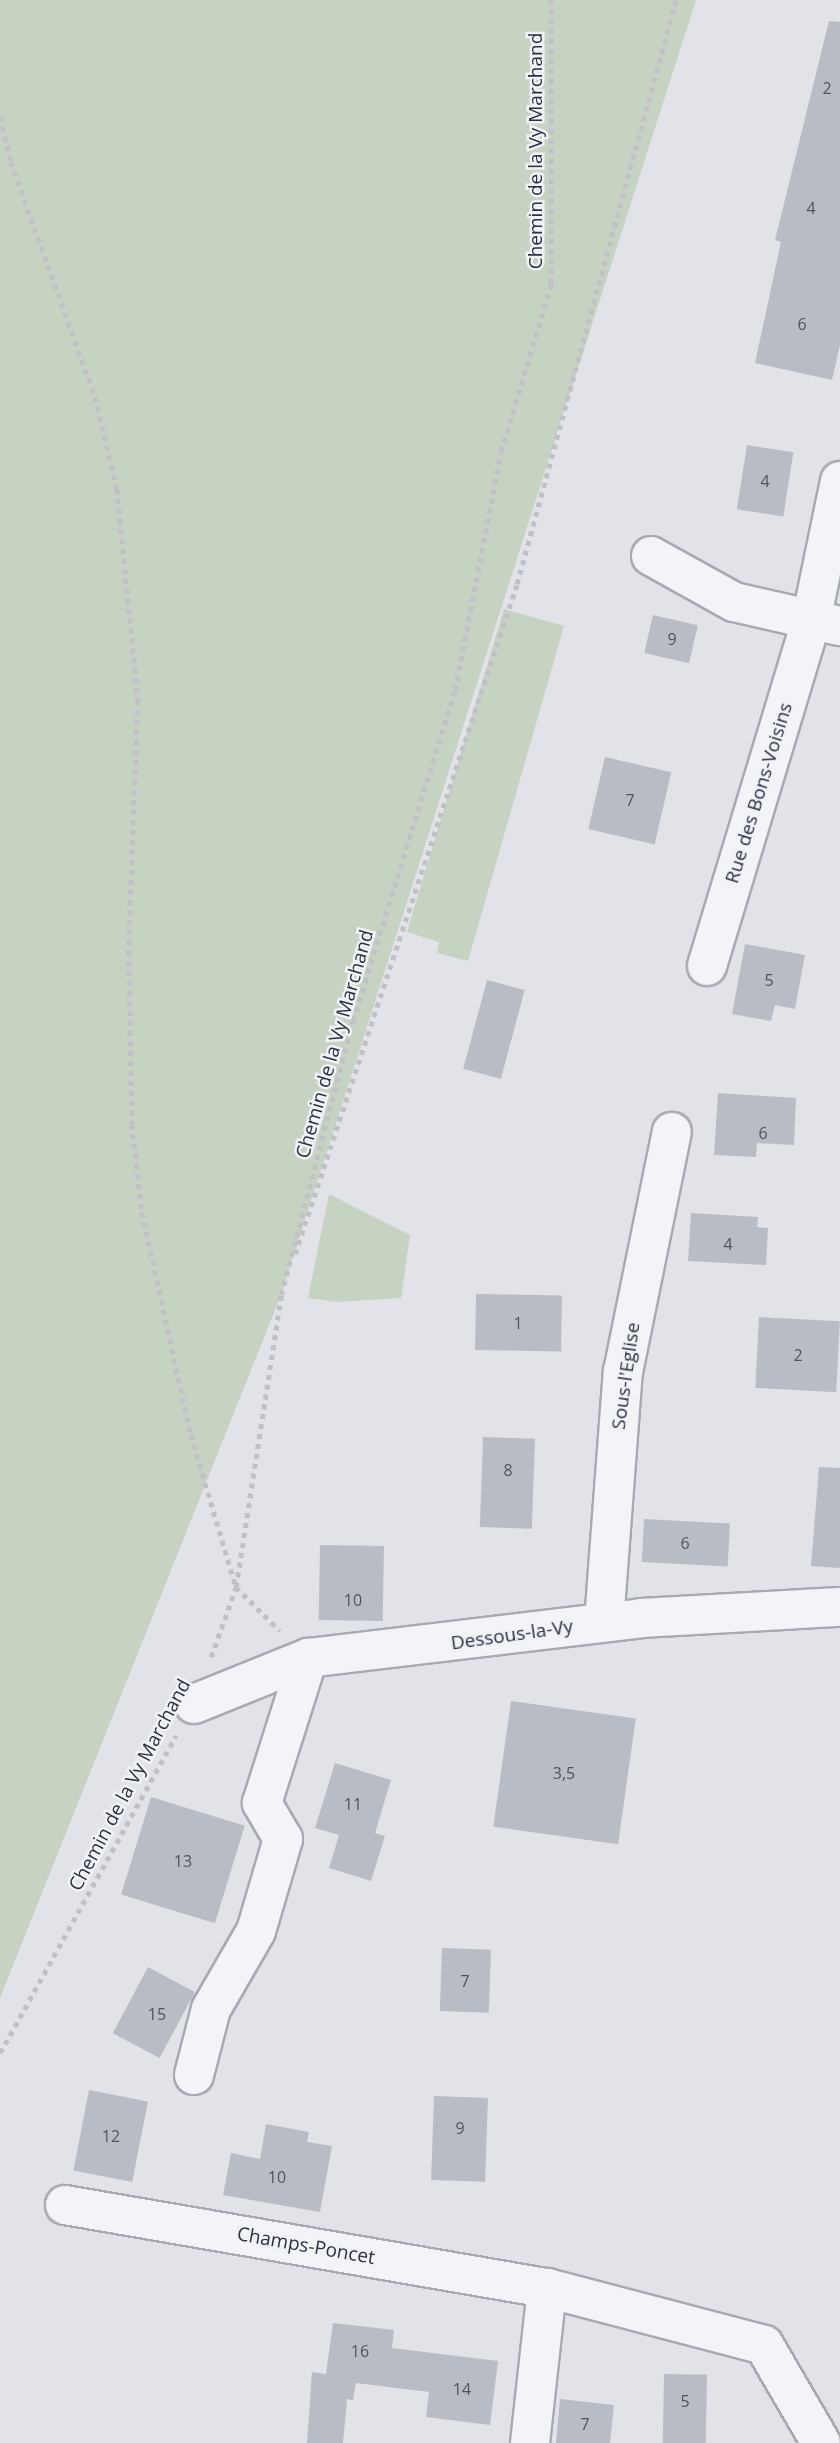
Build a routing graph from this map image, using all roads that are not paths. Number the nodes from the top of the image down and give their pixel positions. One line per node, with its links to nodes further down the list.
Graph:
1 (840, 481): 3 (street, Rue des Bons-Voisins)
2 (651, 556): 3 (street)
3 (825, 623): 4 (street, Rue des Bons-Voisins)
4 (707, 966)
5 (672, 1132): 7 (street, Sous-l'Eglise)
6 (840, 1607): 7 (street, Dessous-la-Vy)
7 (604, 1622): 8 (street, Dessous-la-Vy)
8 (308, 1658): 9 (street, Dessous-la-Vy); 10 (street)
9 (194, 1704)
10 (194, 2075)
11 (65, 2205): 12 (street, Champs-Poncet)
12 (547, 2288): 13 (street); 14 (street, Champs-Poncet)
13 (530, 2443)
14 (821, 2443)

